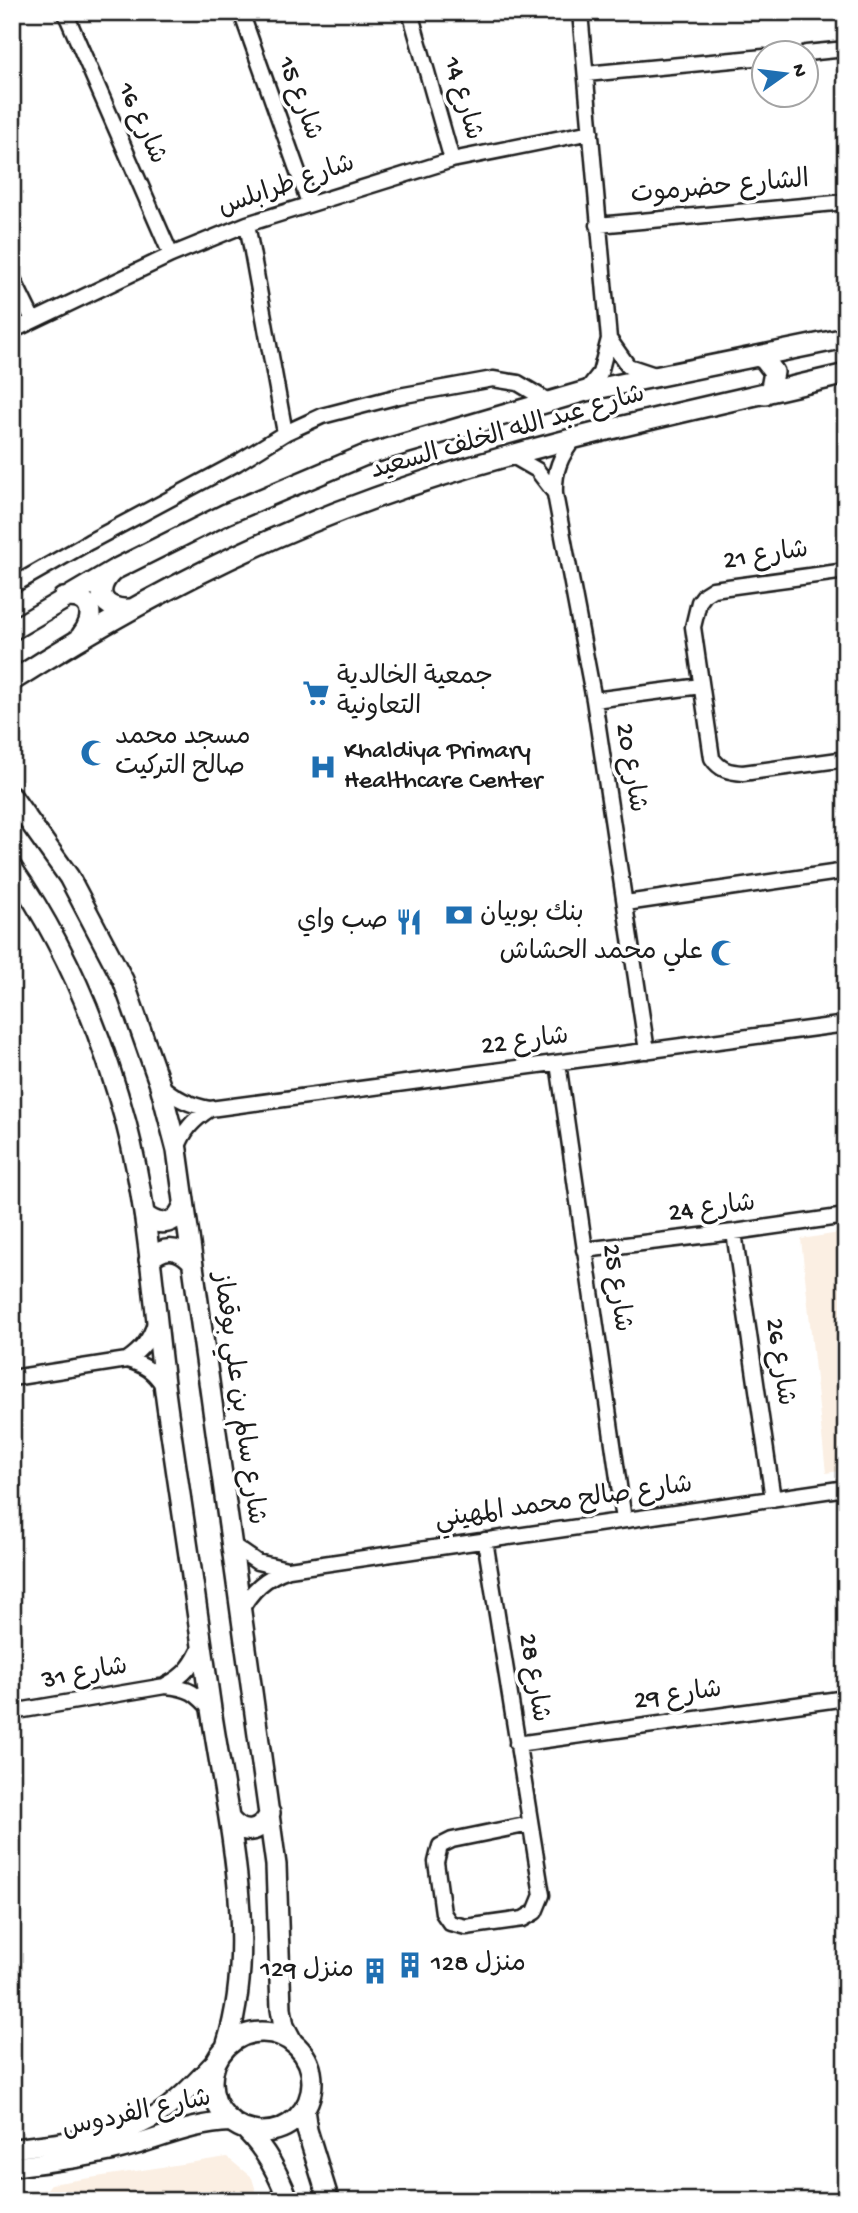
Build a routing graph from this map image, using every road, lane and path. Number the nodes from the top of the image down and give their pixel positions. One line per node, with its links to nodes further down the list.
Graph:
1 (65, 12): 15 (street, شارع 16)
2 (241, 12): 12 (street, شارع 15)
3 (410, 12): 10 (street, شارع 14)
4 (580, 12): 8 (street)
5 (846, 49): 6 (street)
6 (820, 52)
7 (750, 58): 8 (street)
8 (586, 74): 9 (street)
9 (591, 132): 10 (street, شارع طرابلس); 14 (street)
10 (452, 160): 12 (street, شارع طرابلس)
11 (846, 202): 14 (street, الشارع حضرموت)
12 (309, 203): 13 (street, شارع طرابلس)
13 (247, 224): 15 (street, شارع طرابلس); 27 (street)
14 (598, 225): 20 (street)
15 (171, 255): 17 (street, شارع طرابلس)
16 (12, 277): 17 (street)
17 (33, 320): 18 (street, شارع طرابلس)
18 (12, 331)
19 (846, 338): 21 (main road, شارع عبد الله الخلف السعيد)
20 (609, 339): 23 (street); 24 (street)
21 (757, 356): 23 (main road, شارع عبد الله الخلف السعيد); 25 (main road)
22 (846, 374): 25 (main road, شارع عبد الله الخلف السعيد)
23 (654, 376): 24 (main road, شارع عبد الله الخلف السعيد)
24 (586, 391): 26 (main road, شارع عبد الله الخلف السعيد)
25 (765, 394): 28 (main road, شارع عبد الله الخلف السعيد)
26 (548, 401): 27 (street, شارع عبد الله الخلف السعيد); 31 (main road, شارع عبد الله الخلف السعيد)
27 (285, 433): 33 (street, شارع عبد الله الخلف السعيد)
28 (575, 438): 29 (main road, شارع عبد الله الخلف السعيد); 30 (street, شارع 20)
29 (512, 455): 30 (street, شارع 20); 35 (main road, شارع عبد الله الخلف السعيد)
30 (555, 494): 40 (street, شارع 20)
31 (114, 570): 34 (main road, شارع عبد الله الخلف السعيد); 35 (main road)
32 (846, 571): 39 (street, شارع 21)
33 (12, 586)
34 (63, 598): 36 (main road, شارع عبد الله الخلف السعيد); 37 (main road)
35 (130, 609): 37 (main road, شارع عبد الله الخلف السعيد)
36 (12, 630)
37 (81, 637): 38 (main road, شارع عبد الله الخلف السعيد)
38 (12, 681)
39 (701, 686): 40 (street); 41 (street, شارع 21)
40 (594, 700): 45 (street, شارع 20)
41 (846, 759)
42 (12, 797): 49 (main road, شارع سالم بن علي بوقماز)
43 (12, 868): 53 (main road)
44 (846, 871): 45 (street)
45 (626, 903): 47 (street, شارع 20)
46 (846, 1024): 47 (street, شارع 22)
47 (647, 1051): 48 (street, شارع 22)
48 (558, 1063): 50 (street, شارع 22); 56 (street, شارع 25)
49 (160, 1085): 50 (street, شارع 22); 51 (main road, شارع سالم بن علي بوقماز)
50 (210, 1109): 51 (street)
51 (177, 1150): 52 (main road, شارع سالم بن علي بوقماز)
52 (184, 1203): 53 (main road); 58 (main road, شارع سالم بن علي بوقماز)
53 (144, 1214): 57 (main road)
54 (846, 1216): 55 (street, شارع 24)
55 (734, 1233): 56 (street, شارع 24); 64 (street, شارع 26)
56 (584, 1250): 65 (street, شارع 25)
57 (149, 1259): 58 (main road); 59 (main road)
58 (191, 1260): 67 (main road, شارع سالم بن علي بوقماز)
59 (156, 1321): 60 (street); 62 (main road)
60 (127, 1360): 61 (street); 62 (street)
61 (12, 1378)
62 (165, 1388): 70 (main road)
63 (846, 1488): 64 (street, شارع صالح محمد المهيني)
64 (773, 1499): 65 (street, شارع صالح محمد المهيني)
65 (624, 1520): 66 (street, شارع صالح محمد المهيني)
66 (485, 1540): 68 (street, شارع صالح محمد المهيني); 75 (street, شارع 28)
67 (231, 1544): 68 (street, شارع صالح محمد المهيني); 69 (main road, شارع سالم بن علي بوقماز)
68 (289, 1569): 69 (street, شارع صالح محمد المهيني)
69 (240, 1612): 76 (main road, شارع سالم بن علي بوقماز)
70 (202, 1643): 71 (street, شارع 31); 74 (main road)
71 (165, 1686): 73 (street, شارع 31); 74 (street, شارع 31)
72 (846, 1698): 75 (street, شارع 29)
73 (12, 1712)
74 (212, 1712): 77 (main road)
75 (517, 1744): 78 (street, شارع 28)
76 (270, 1814): 77 (main road); 79 (main road, شارع سالم بن علي بوقماز)
77 (229, 1818): 80 (main road)
78 (530, 1824): 78 (street, شارع 28)
79 (293, 2043): 80 (main road); 81 (main road)
80 (221, 2054): 82 (main road); 83 (street, شارع الفردوس)
81 (304, 2109): 82 (main road); 86 (main road)
82 (239, 2126): 84 (street, شارع الفردوس); 85 (main road)
83 (12, 2148)
84 (12, 2167)
85 (289, 2201)
86 (329, 2201)

